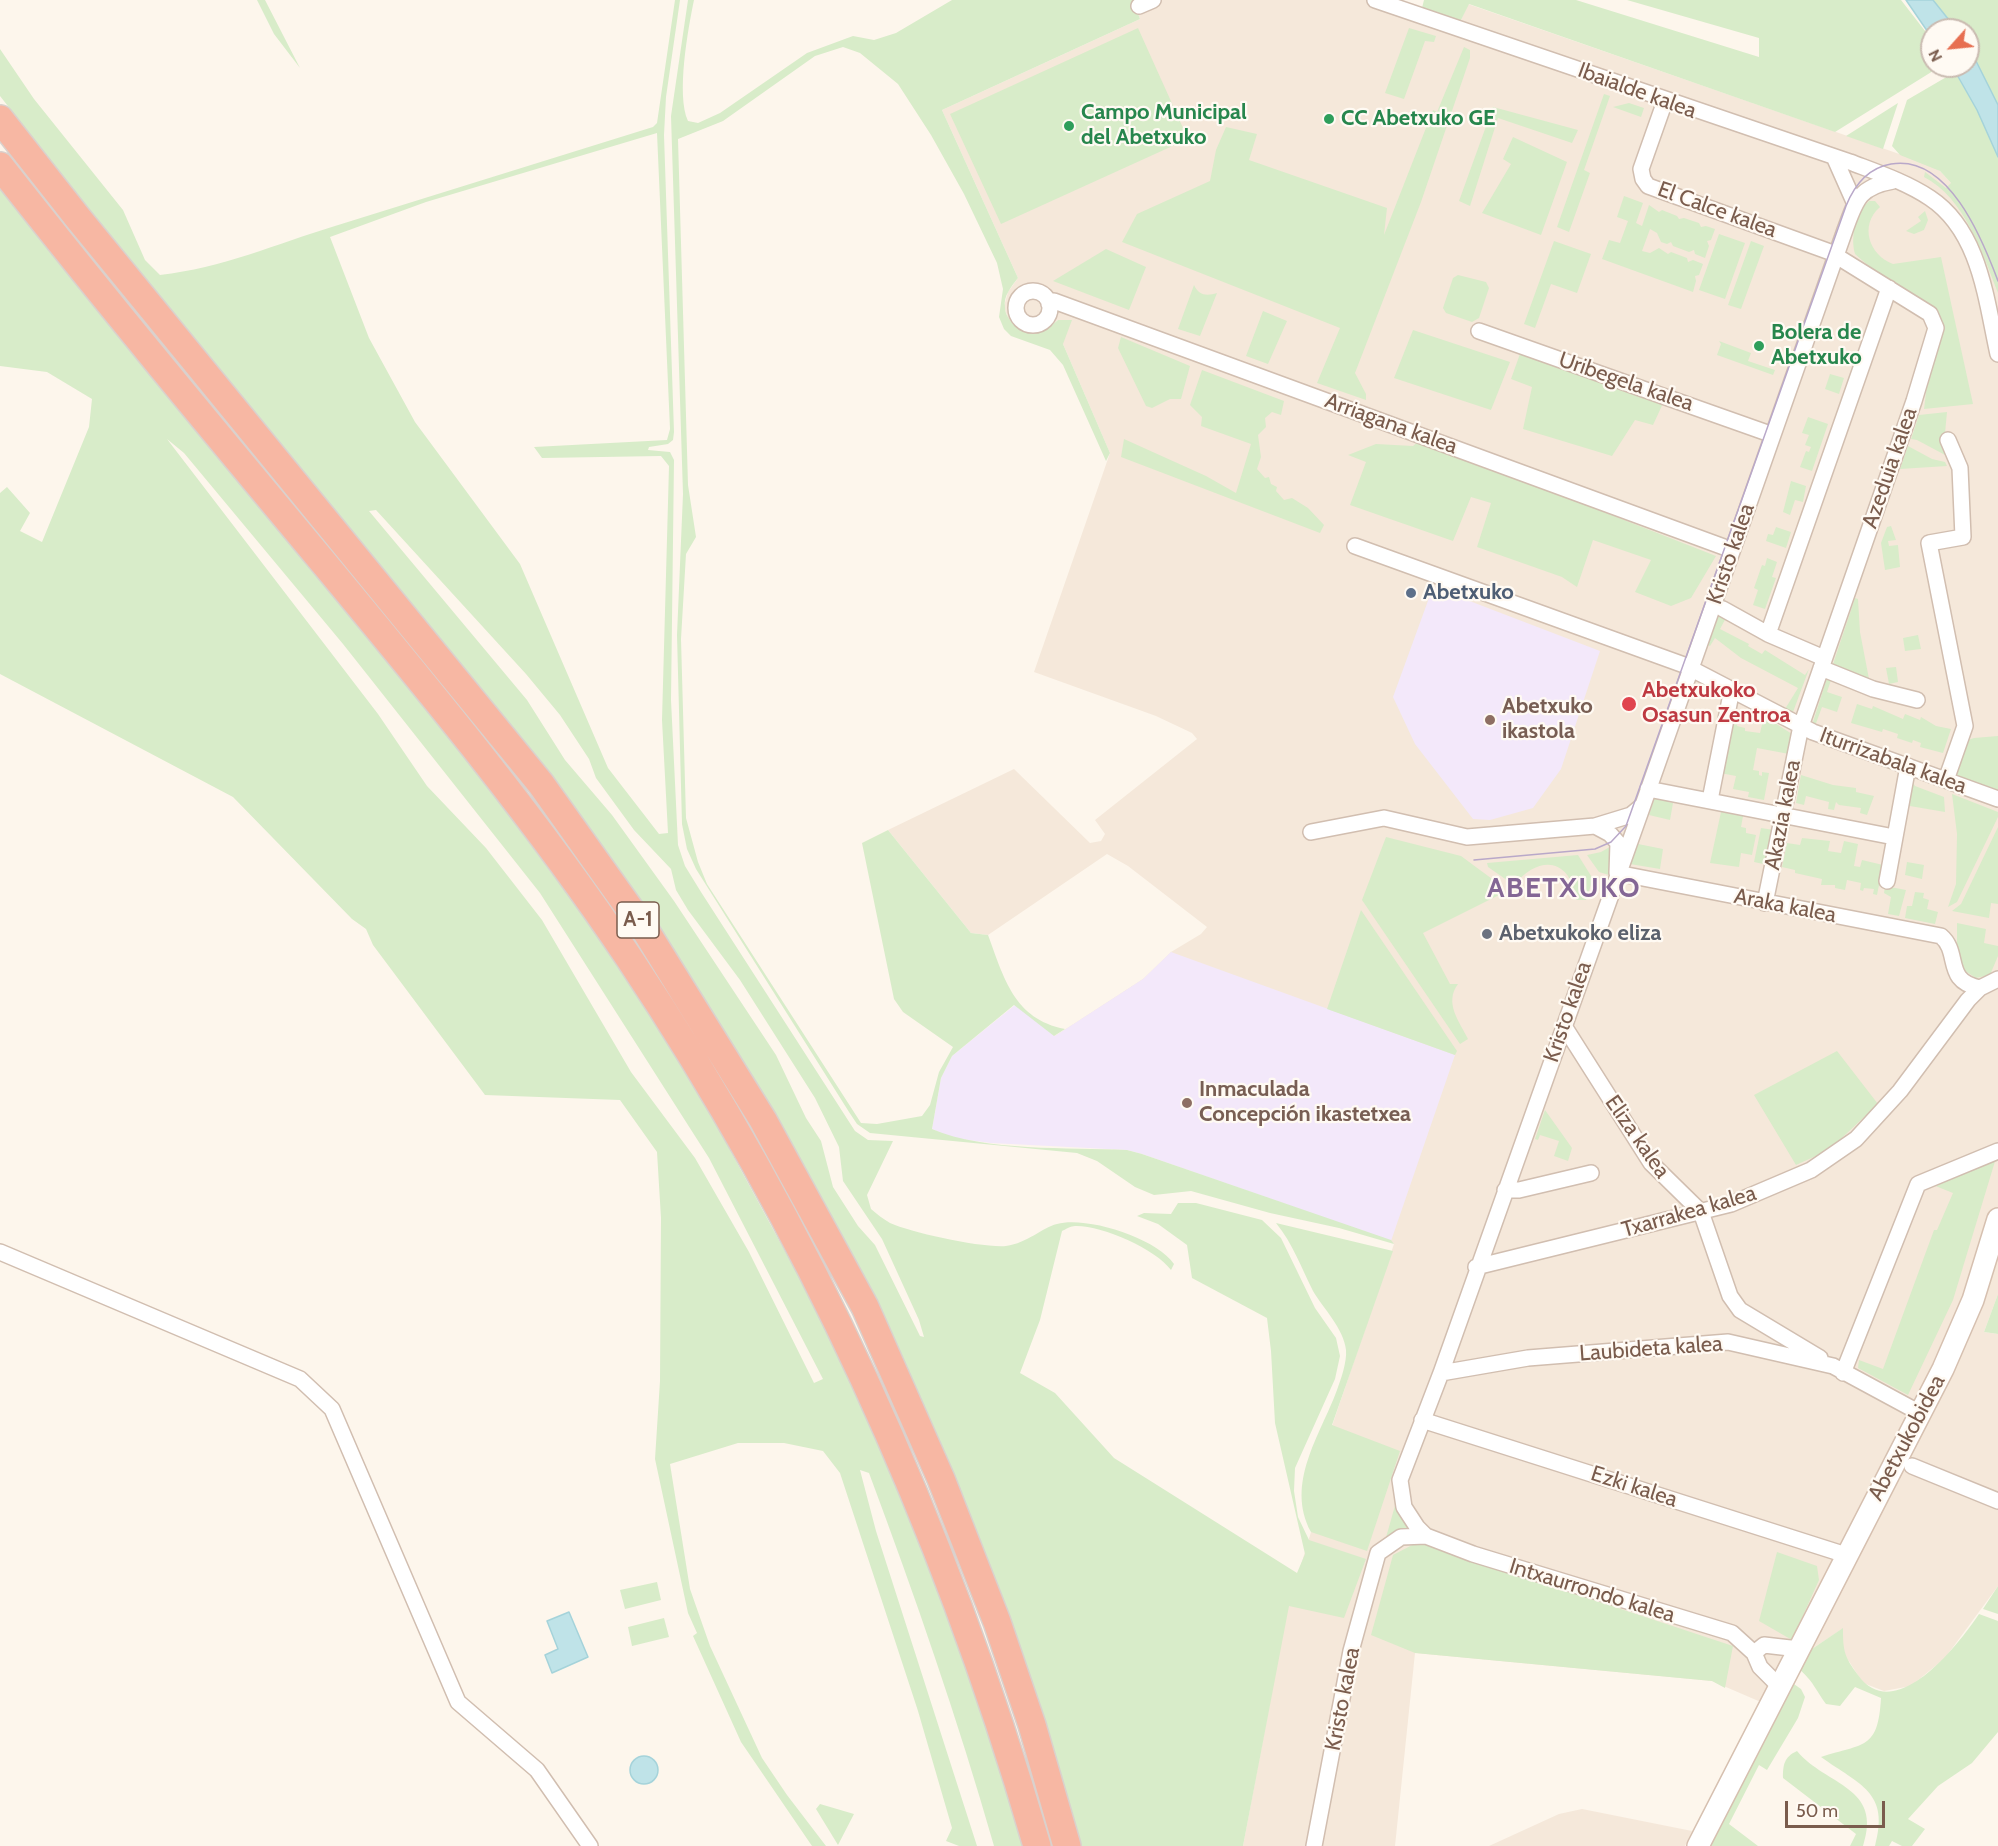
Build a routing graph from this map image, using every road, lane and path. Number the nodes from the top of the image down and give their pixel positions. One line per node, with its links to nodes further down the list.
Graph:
1 (1375, 0): 2 (street, Ibaialde kalea)
2 (1665, 100): 4 (street, Ibaialde kalea); 8 (street, El Calce kalea)
3 (0, 118): 61 (highway, A-1)
4 (1835, 159): 6 (street, Ibaialde kalea); 7 (street)
5 (0, 166): 60 (highway, A-1)
6 (1896, 182): 7 (street, Kristo kalea); 12 (street, Ibaialde kalea)
7 (1855, 204): 8 (street, Kristo kalea)
8 (1837, 256): 9 (street, Azeduia kalea); 13 (street, Kristo kalea)
9 (1889, 288): 18 (street); 19 (street, Azeduia kalea)
10 (1049, 304): 16 (street, Arriagana kalea)
11 (1479, 331): 13 (street, Uribegela kalea)
12 (1998, 354)
13 (1773, 435): 16 (street, Kristo kalea)
14 (1948, 440): 25 (street)
15 (1355, 546): 20 (street, Iturrizabala kalea)
16 (1732, 550): 20 (street, Kristo kalea)
17 (1723, 609): 18 (street)
18 (1768, 634): 19 (street)
19 (1822, 663): 22 (street); 23 (street, Azeduia kalea)
20 (1690, 668): 21 (street, Iturrizabala kalea); 26 (street, Kristo kalea)
21 (1732, 689): 23 (street, Iturrizabala kalea); 28 (street)
22 (1917, 700)
23 (1801, 726): 24 (street, Iturrizabala kalea); 30 (street, Akazia kalea)
24 (1908, 766): 25 (street, Iturrizabala kalea); 33 (street)
25 (1946, 780): 27 (street, Iturrizabala kalea)
26 (1648, 789): 28 (street); 29 (street, Kristo kalea)
27 (1998, 799)
28 (1710, 800): 30 (street)
29 (1643, 805): 31 (street); 34 (street, Kristo kalea)
30 (1784, 815): 33 (street); 36 (street, Akazia kalea)
31 (1595, 826): 32 (street); 34 (street)
32 (1311, 832)
33 (1894, 837): 35 (street)
34 (1617, 873): 36 (street, Araka kalea); 39 (street, Kristo kalea)
35 (1887, 881)
36 (1765, 903): 38 (street, Araka kalea)
37 (1998, 979): 38 (street, Txarrakea kalea)
38 (1980, 988): 43 (street, Txarrakea kalea)
39 (1564, 1026): 42 (street, Kristo kalea); 43 (street, Eliza kalea)
40 (1998, 1151): 47 (street)
41 (1591, 1173): 42 (street)
42 (1505, 1190): 46 (street, Kristo kalea)
43 (1701, 1212): 46 (street, Txarrakea kalea); 47 (street, Eliza kalea)
44 (1998, 1219): 49 (street, Abetxukobidea)
45 (0, 1252): 59 (street)
46 (1476, 1267): 48 (street, Kristo kalea)
47 (1838, 1369): 48 (street, Laubideta kalea); 49 (street, Laubideta kalea)
48 (1441, 1373): 50 (street, Kristo kalea)
49 (1920, 1413): 55 (street, Abetxukobidea)
50 (1422, 1420): 53 (street, Kristo kalea); 55 (street, Ezki kalea)
51 (1912, 1466): 52 (street)
52 (1998, 1501)
53 (1426, 1536): 54 (street, Intxaurrondo kalea); 57 (street, Intxaurrondo kalea)
54 (1378, 1553): 62 (street, Kristo kalea)
55 (1846, 1555): 56 (street, Abetxukobidea)
56 (1799, 1649): 57 (street); 58 (street, Abetxukobidea)
57 (1754, 1653): 58 (street, Intxaurrondo kalea)
58 (1780, 1687): 63 (street, Abetxukobidea)
59 (590, 1846)
60 (1037, 1846)
61 (1067, 1846)
62 (1314, 1846)
63 (1698, 1846)

